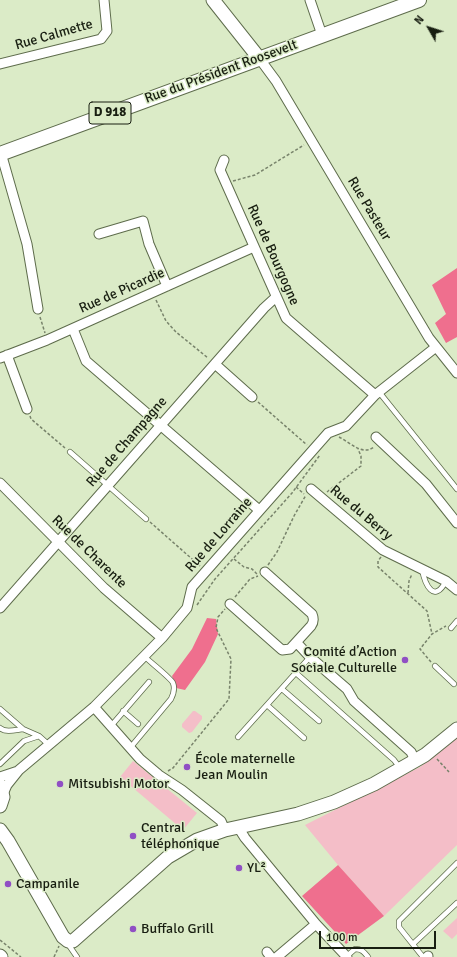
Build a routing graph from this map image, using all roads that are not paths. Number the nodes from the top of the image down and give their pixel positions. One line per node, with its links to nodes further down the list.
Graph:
1 (104, 0): 7 (street, Rue Calmette)
2 (213, 0): 6 (street)
3 (310, 0): 5 (street)
4 (419, 0): 5 (main road, Rue du Président Roosevelt / D 918)
5 (322, 35): 6 (main road, Rue du Président Roosevelt / D 918)
6 (259, 58): 8 (main road, Rue du Président Roosevelt / D 918); 16 (street, Rue Pasteur)
7 (0, 64)
8 (0, 153): 14 (street)
9 (224, 160): 11 (street, Rue de Bourgogne)
10 (99, 234): 12 (street)
11 (254, 247): 12 (street, Rue de Picardie); 13 (street, Rue de Bourgogne)
12 (167, 286): 15 (street, Rue de Picardie)
13 (276, 297): 18 (street, Rue de Champagne); 20 (street, Rue de Bourgogne)
14 (38, 309)
15 (73, 328): 17 (street, Rue de Picardie); 23 (street)
16 (436, 347): 19 (street, Rue Pasteur); 20 (street, Rue de Lorraine)
17 (4, 357): 22 (street)
18 (215, 364): 21 (street); 23 (street, Rue de Champagne)
19 (457, 373)
20 (377, 394): 28 (lane); 30 (street, Rue de Lorraine)
21 (252, 397)
22 (27, 409)
23 (161, 425): 27 (street, Rue de Champagne); 30 (street)
24 (376, 437): 32 (street)
25 (70, 452): 27 (lane)
26 (0, 483): 33 (street, Rue de Charente)
27 (108, 485): 31 (lane); 33 (street, Rue de Champagne)
28 (457, 490)
29 (308, 492): 34 (street, Rue du Berry)
30 (259, 510): 42 (street, Rue de Lorraine)
31 (146, 519)
32 (457, 523)
33 (58, 542): 38 (street, Rue de Champagne); 42 (street, Rue de Charente)
34 (419, 568): 36 (street, Rue du Berry); 36 (lane)
35 (262, 574): 43 (street)
36 (446, 581): 37 (street, Rue du Berry)
37 (457, 590)
38 (1, 603)
39 (230, 604): 43 (street)
40 (457, 621): 41 (lane)
41 (451, 628)
42 (162, 638): 44 (street, Rue de Lorraine)
43 (297, 643): 45 (street)
44 (144, 656): 52 (street, Rue de Lorraine); 66 (lane)
45 (310, 657): 47 (lane); 68 (street)
46 (435, 666): 49 (lane)
47 (296, 672): 50 (lane); 70 (lane)
48 (149, 682): 54 (lane)
49 (454, 684)
50 (282, 689): 51 (lane); 55 (lane)
51 (267, 705): 62 (lane); 63 (lane)
52 (94, 707): 57 (street); 65 (street, Rue de Lorraine)
53 (0, 709): 59 (lane)
54 (123, 711): 56 (lane); 57 (lane)
55 (319, 721)
56 (138, 724)
57 (111, 726): 66 (street)
58 (0, 728): 59 (lane)
59 (23, 729): 61 (lane); 64 (lane)
60 (457, 729): 68 (street)
61 (39, 736): 64 (lane); 65 (lane)
62 (238, 737)
63 (304, 738)
64 (24, 741): 67 (lane)
65 (49, 745): 71 (street, Rue de Lorraine)
66 (130, 748): 76 (street)
67 (3, 760): 69 (lane)
68 (415, 760): 70 (street)
69 (0, 764)
70 (400, 768): 75 (street)
71 (19, 770): 72 (street, Rue de Lorraine); 73 (street, Rue de Lorraine)
72 (0, 777)
73 (1, 795)
74 (0, 823): 77 (street)
75 (238, 827): 76 (street); 80 (street)
76 (225, 830): 81 (street)
77 (3, 834): 81 (street)
78 (457, 863): 82 (lane)
79 (457, 902): 82 (lane)
80 (316, 924): 84 (street); 85 (street)
81 (68, 939): 83 (lane)
82 (413, 944): 87 (lane)
83 (77, 957)
84 (277, 957)
85 (347, 957): 86 (lane)
86 (368, 957)
87 (426, 957)

